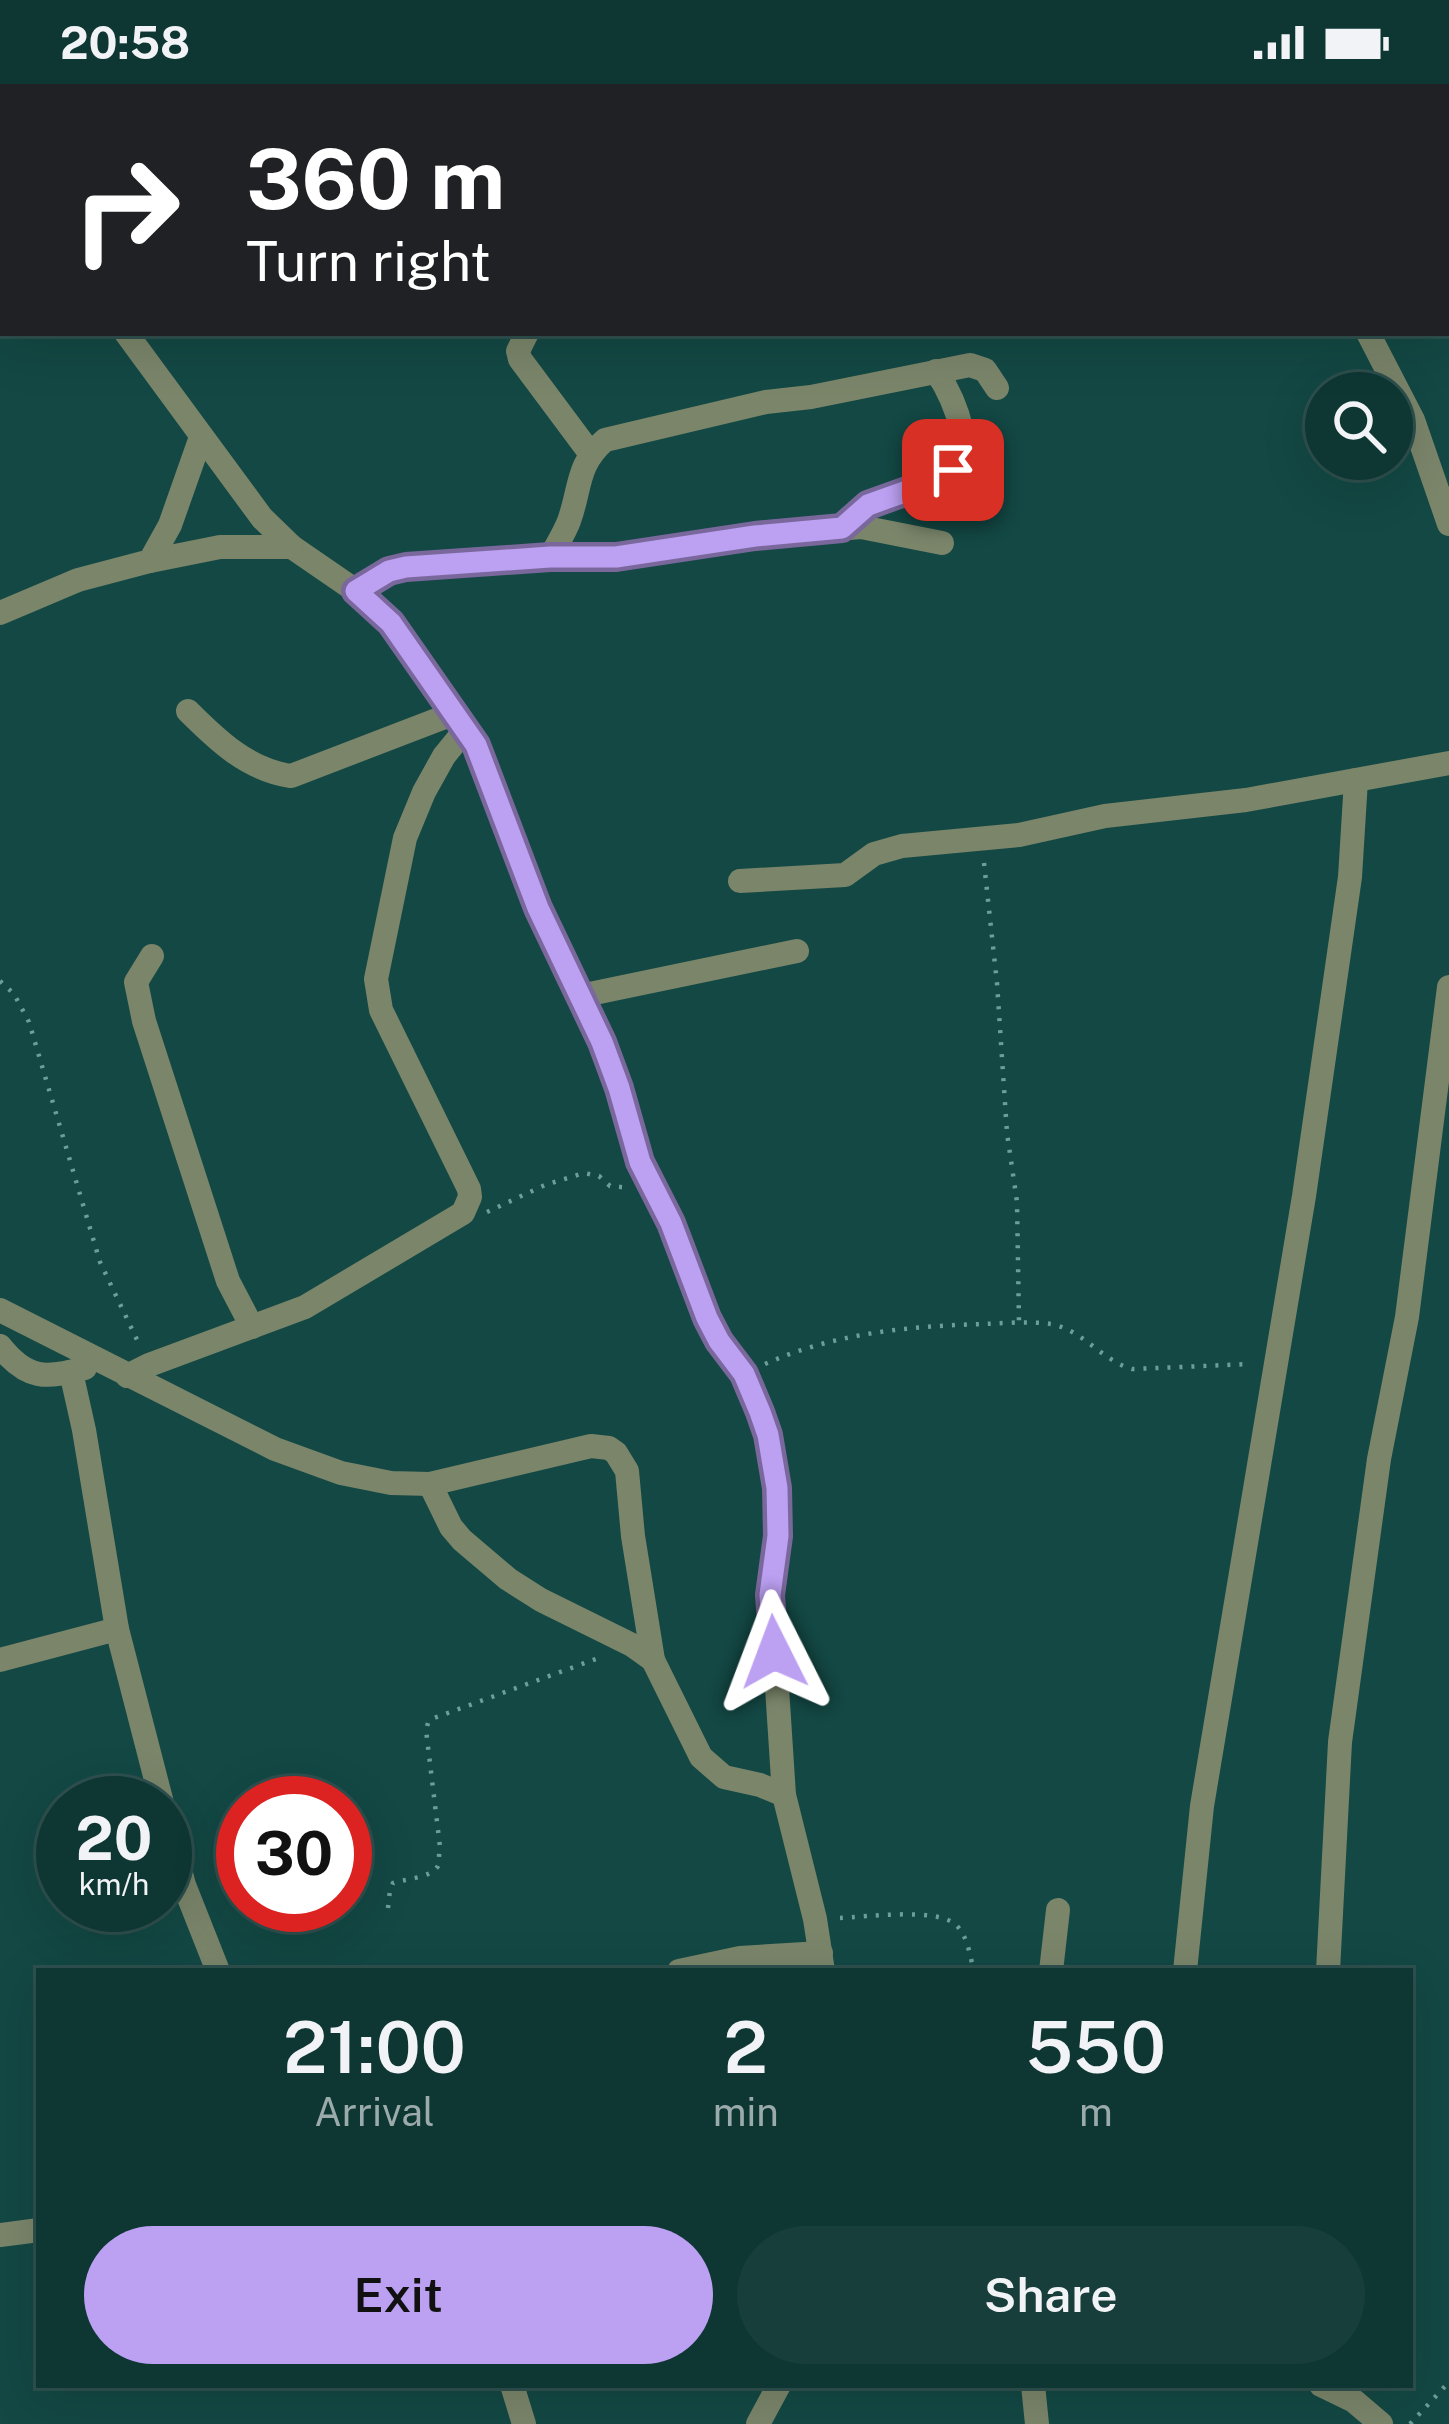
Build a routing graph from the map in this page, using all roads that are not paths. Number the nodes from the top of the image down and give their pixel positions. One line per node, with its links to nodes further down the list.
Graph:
1 (128, 336): 6 (street)
2 (526, 336): 7 (street)
3 (1370, 336): 8 (street)
4 (936, 371): 5 (street); 7 (street); 9 (street)
5 (997, 388)
6 (201, 437): 11 (street); 13 (street)
7 (590, 453): 12 (street)
8 (1449, 524)
9 (842, 528): 10 (street); 12 (street)
10 (942, 543)
11 (292, 548): 13 (street); 14 (street)
12 (550, 557): 14 (street)
13 (150, 561): 15 (street)
14 (356, 591): 17 (street)
15 (0, 614)
16 (188, 711): 17 (street)
17 (460, 721): 24 (street); 26 (street)
18 (1449, 763): 19 (street)
19 (1356, 779): 20 (street); 43 (street)
20 (740, 881)
21 (797, 951): 24 (street)
22 (152, 956): 26 (street)
23 (1449, 988): 44 (street)
24 (580, 996): 36 (street)
25 (0, 1310): 28 (street)
26 (252, 1327): 29 (street)
27 (0, 1346): 30 (street)
28 (104, 1362): 29 (street); 30 (street)
29 (138, 1371): 31 (street)
30 (71, 1372): 32 (street)
31 (430, 1484): 34 (street); 34 (street)
32 (117, 1629): 33 (street); 35 (street)
33 (0, 1660)
34 (653, 1660): 36 (street)
35 (155, 1776)
36 (784, 1795): 39 (street)
37 (192, 1905): 40 (street)
38 (1058, 1910): 42 (street)
39 (822, 1962): 41 (street)
40 (217, 1968)
41 (693, 1968)
42 (1051, 1968)
43 (1185, 1968)
44 (1328, 1968)
45 (36, 2230): 46 (street)
46 (0, 2235)
47 (513, 2388): 51 (street)
48 (777, 2388): 52 (street)
49 (1033, 2388): 53 (street)
50 (1352, 2393): 54 (street); 55 (street)
51 (524, 2424)
52 (758, 2424)
53 (1037, 2424)
54 (1366, 2424)
55 (1381, 2424)

